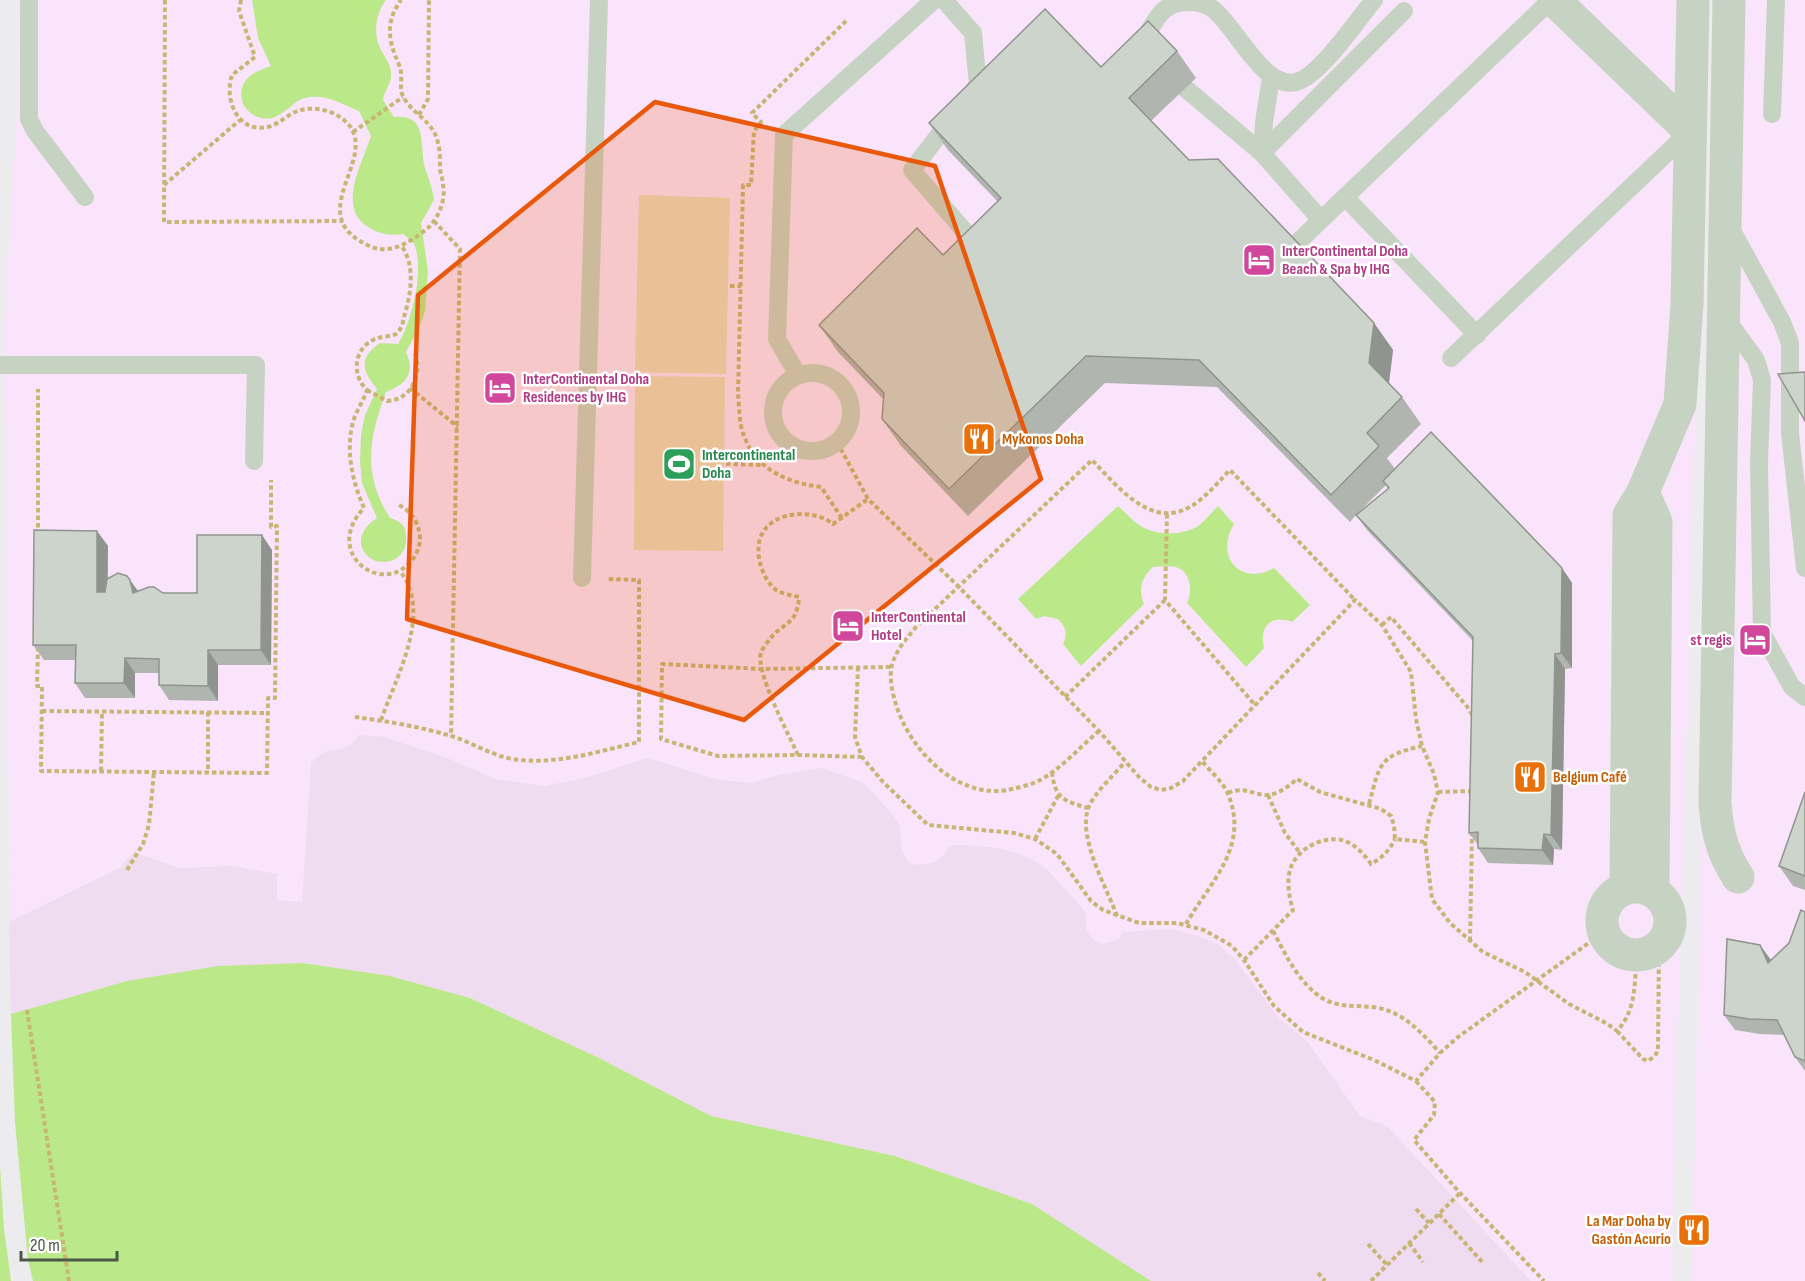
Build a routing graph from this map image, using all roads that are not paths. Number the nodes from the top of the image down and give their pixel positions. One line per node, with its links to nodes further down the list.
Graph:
1 (29, 0): 17 (lane)
2 (599, 0): 30 (lane)
3 (933, 0): 27 (lane)
4 (944, 0): 22 (lane)
5 (1374, 0): 12 (lane)
6 (1552, 0): 15 (street); 18 (lane)
7 (1693, 0): 15 (street)
8 (1729, 0): 19 (street)
9 (1776, 0): 14 (lane)
10 (1404, 11): 16 (lane)
11 (1156, 58): 12 (lane)
12 (1271, 78): 16 (lane)
13 (1185, 88): 16 (lane)
14 (1772, 114)
15 (1690, 131): 24 (lane); 33 (street)
16 (1262, 153): 20 (lane)
17 (85, 197)
18 (1345, 197): 20 (lane); 24 (lane)
19 (1726, 218): 23 (street); 29 (lane)
20 (1321, 220): 21 (lane)
21 (1299, 240)
22 (973, 241)
23 (1724, 315): 31 (lane); 32 (street)
24 (1477, 334): 25 (lane)
25 (1451, 358)
26 (0, 365): 28 (lane)
27 (798, 375): 27 (lane)
28 (254, 461)
29 (1805, 568)
30 (582, 578)
31 (1805, 697)
32 (1738, 877)
33 (1640, 889): 33 (street)

